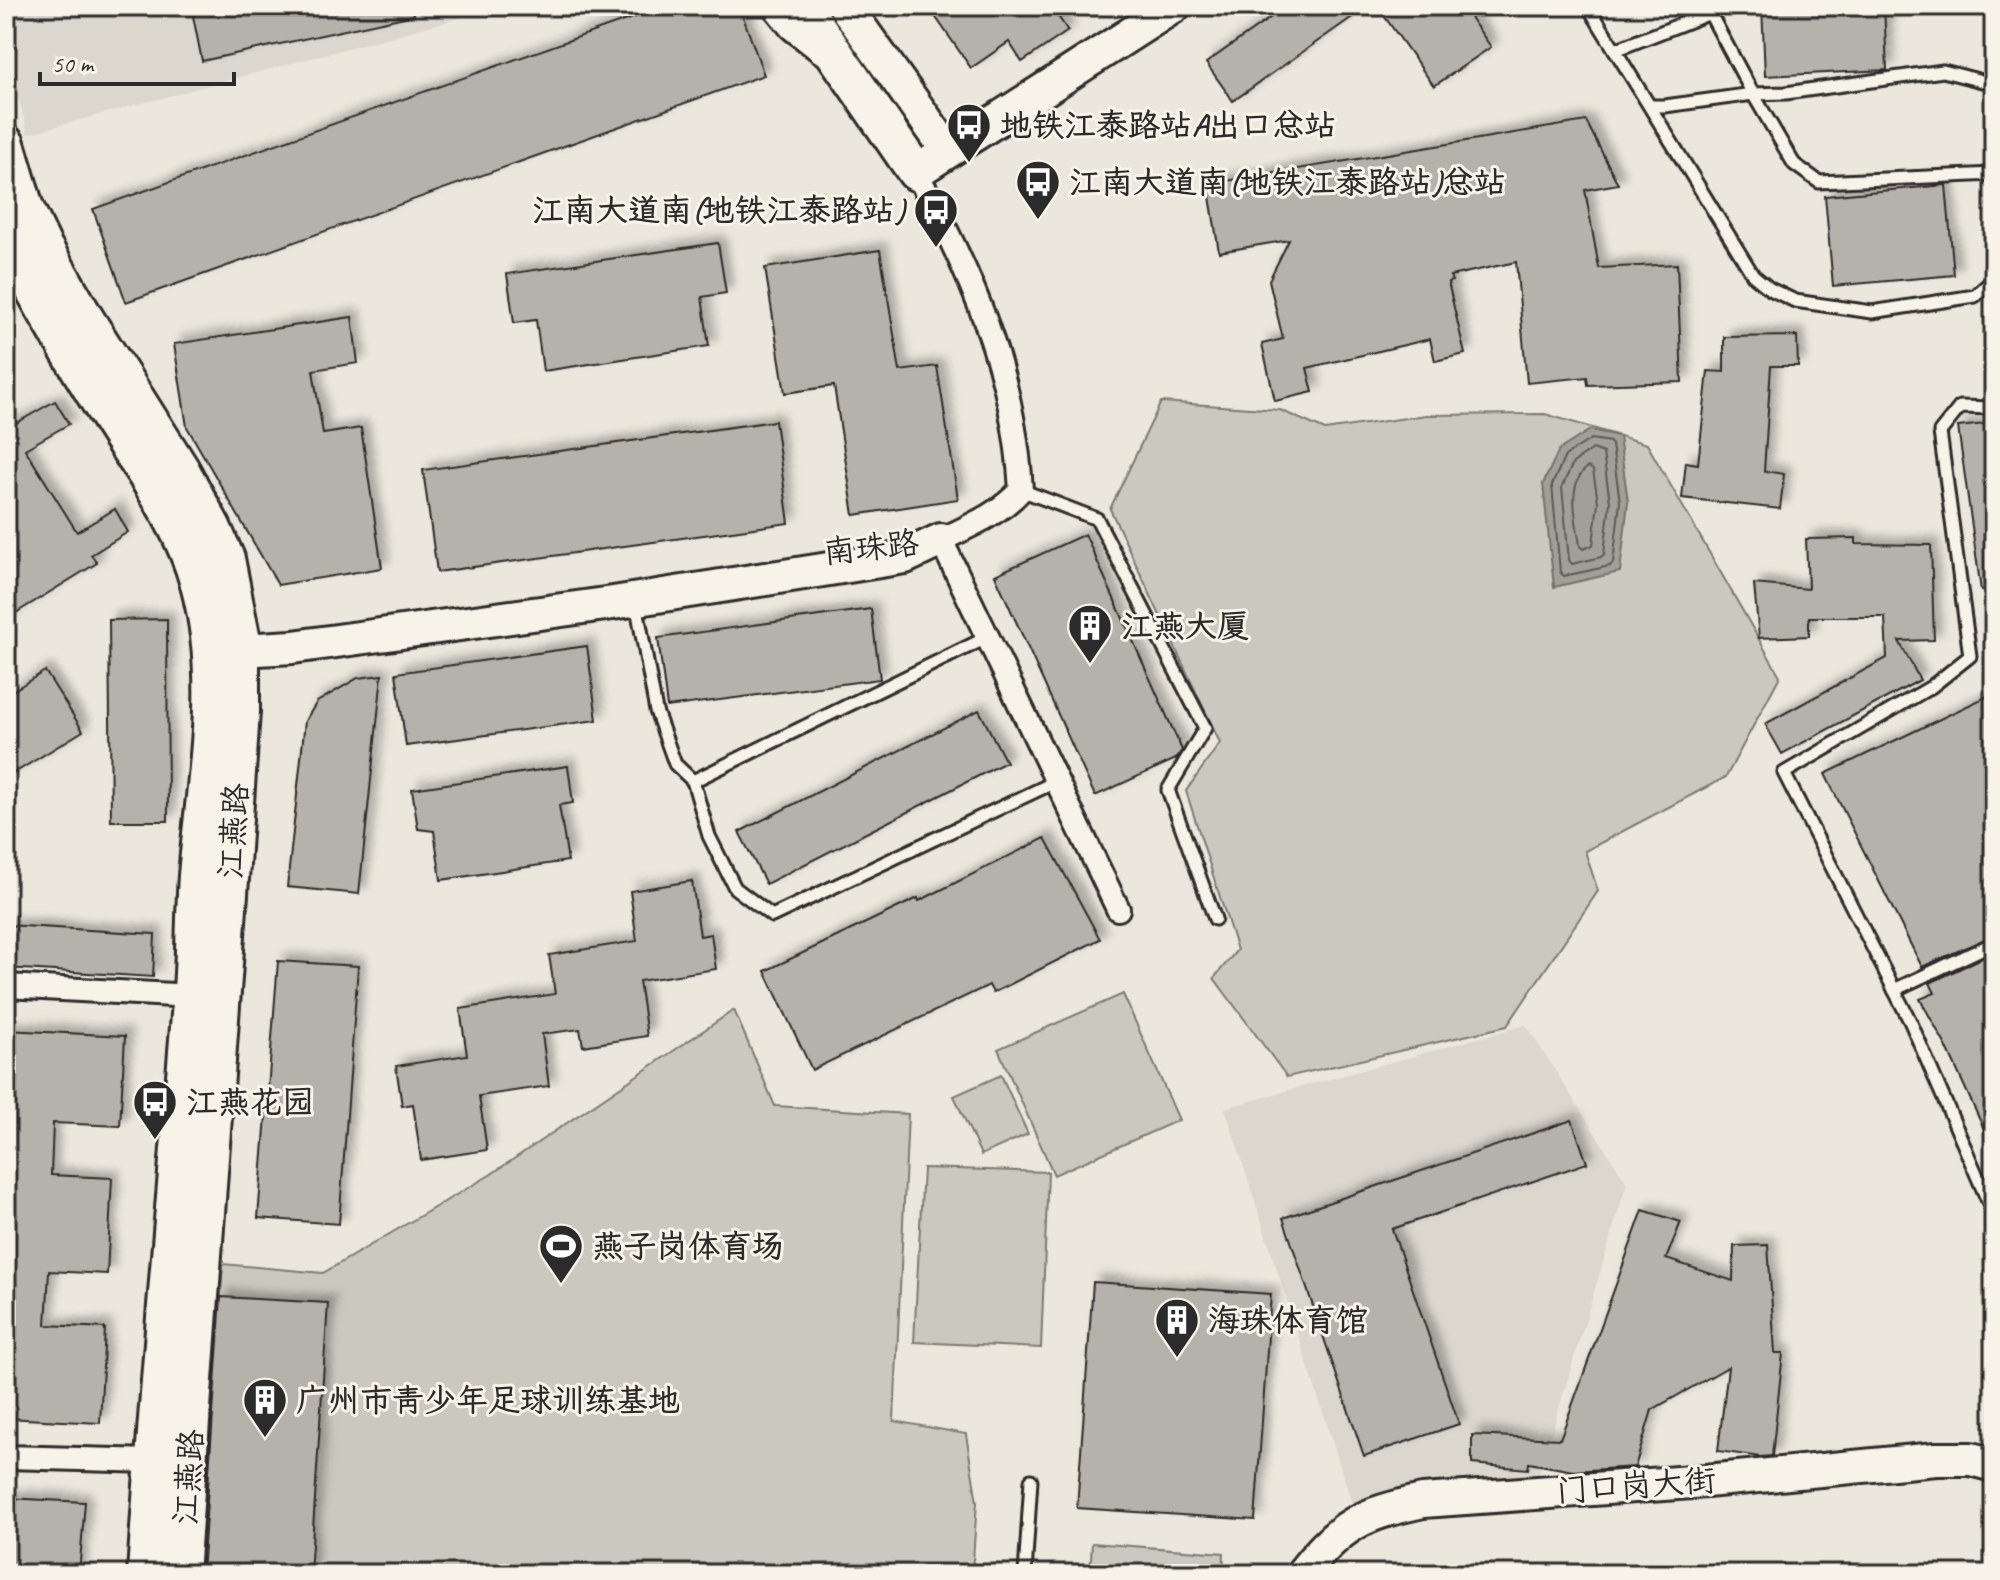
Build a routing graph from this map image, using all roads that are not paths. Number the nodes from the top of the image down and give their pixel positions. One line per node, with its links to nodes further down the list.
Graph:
1 (773, 6): 10 (street)
2 (802, 6): 10 (main road)
3 (845, 6): 9 (street)
4 (866, 6): 9 (street)
5 (1174, 6): 15 (street)
6 (1588, 6): 8 (lane)
7 (1708, 9): 8 (lane); 12 (lane)
8 (1615, 50): 13 (lane)
9 (880, 58): 15 (street)
10 (848, 73): 16 (main road)
11 (1982, 81): 12 (lane)
12 (1753, 94): 13 (lane); 17 (lane)
13 (1650, 106): 19 (lane)
14 (6, 144): 25 (main road, 江燕路)
15 (948, 151): 16 (street)
16 (916, 172): 21 (street)
17 (1994, 174)
18 (6, 236): 25 (main road, 江燕路)
19 (1994, 279)
20 (1994, 408): 32 (lane)
21 (1021, 490): 22 (street); 29 (lane)
22 (941, 540): 23 (street, 南珠路); 24 (street); 25 (street, 南珠路)
23 (635, 600): 25 (street, 南珠路); 26 (lane)
24 (988, 637): 26 (lane); 27 (street)
25 (232, 643): 33 (main road, 江燕路); 40 (main road, 江燕路)
26 (693, 781): 27 (lane)
27 (1057, 781): 28 (street)
28 (1118, 909)
29 (1215, 919)
30 (1994, 943): 32 (lane)
31 (6, 986): 33 (street)
32 (1894, 990): 34 (lane)
33 (192, 996): 36 (main road, 江燕路)
34 (1994, 1215)
35 (6, 1457): 36 (street)
36 (153, 1461): 39 (main road, 江燕路)
37 (1994, 1461): 42 (street, 门口岗大街)
38 (1031, 1480): 41 (lane)
39 (146, 1574)
40 (180, 1574)
41 (1025, 1574)
42 (1302, 1574)

